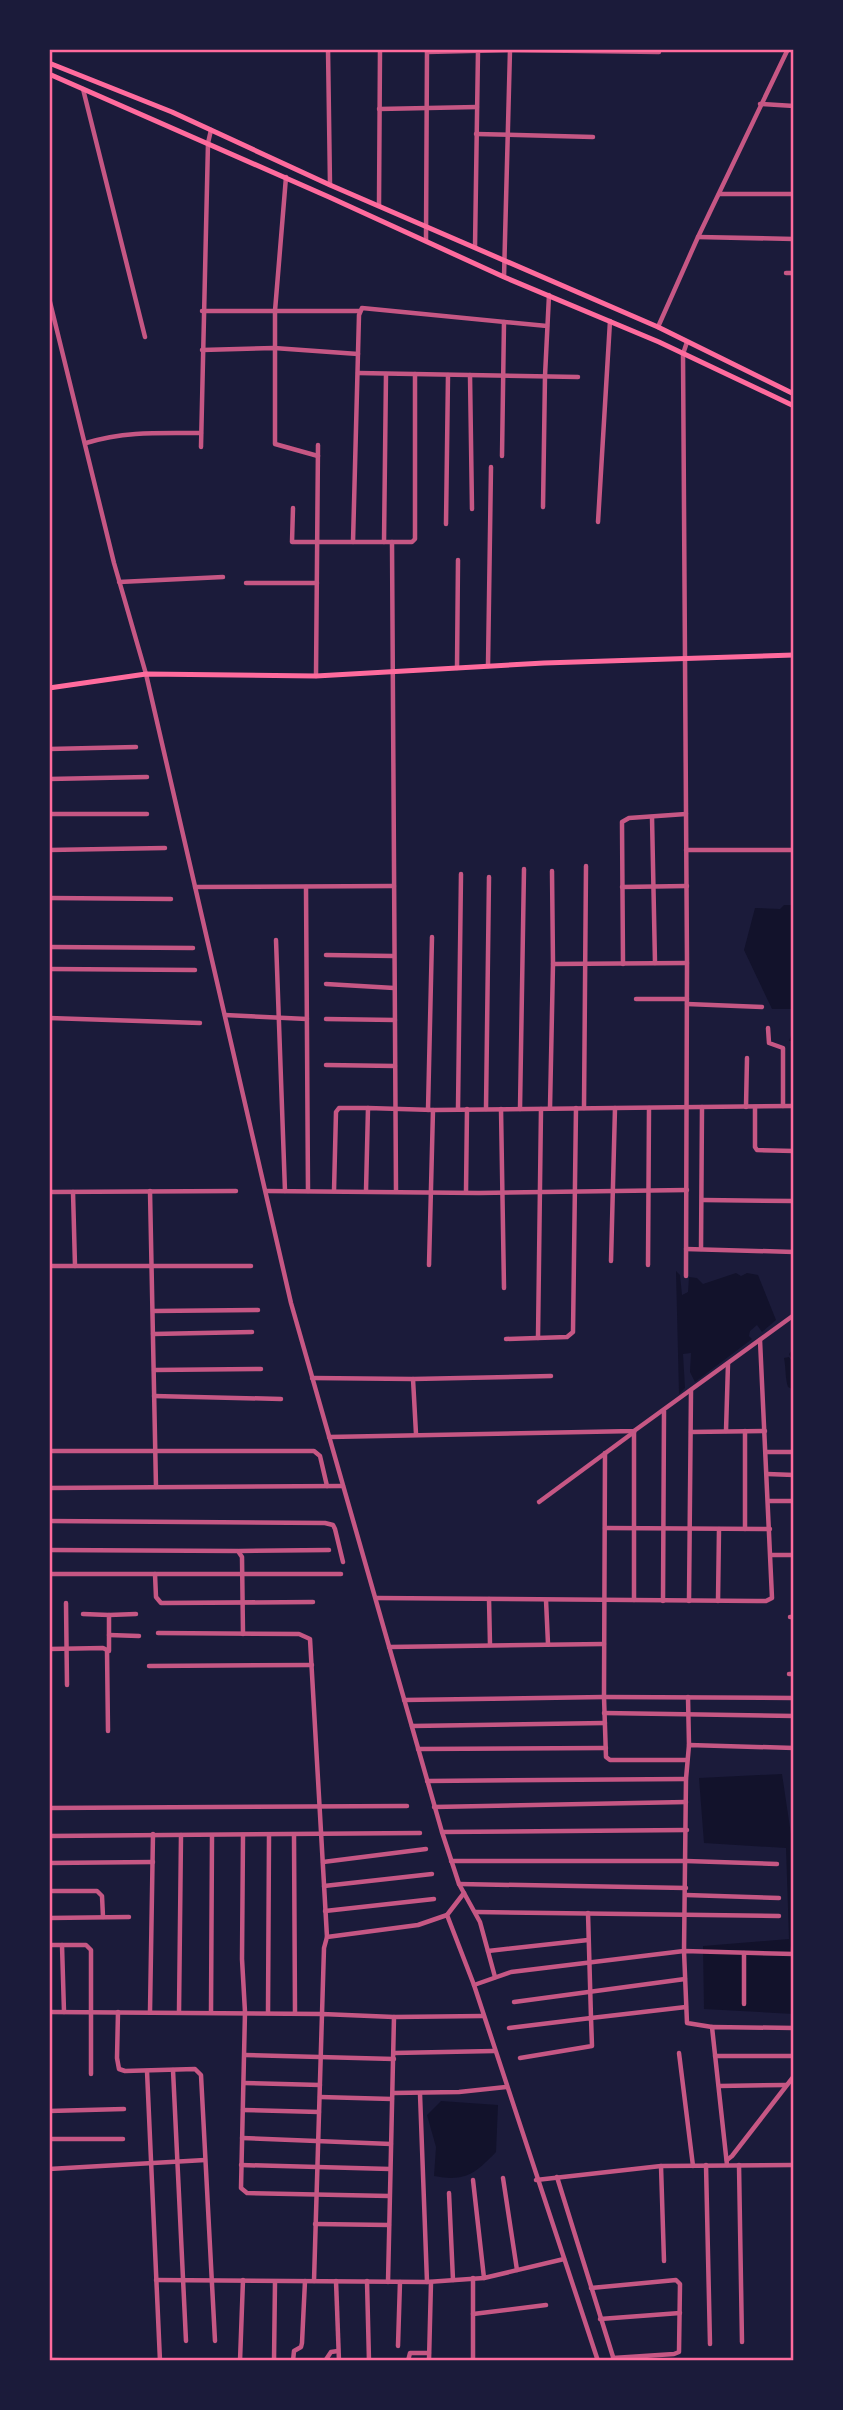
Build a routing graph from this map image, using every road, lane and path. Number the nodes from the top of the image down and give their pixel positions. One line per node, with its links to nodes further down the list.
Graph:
1 (328, 49): 22 (street)
2 (380, 49): 14 (street)
3 (788, 49): 11 (street)
4 (510, 50): 6 (street); 7 (street); 18 (street)
5 (427, 51): 6 (street); 15 (street)
6 (478, 51): 13 (street)
7 (659, 52)
8 (49, 63): 16 (main road)
9 (49, 74): 10 (main road)
10 (83, 89): 20 (main road); 45 (street)
11 (760, 104): 12 (street); 23 (street)
12 (794, 106)
13 (477, 107): 15 (street); 17 (street)
14 (379, 109): 15 (street); 25 (street)
15 (428, 109): 26 (street)
16 (211, 130): 20 (street); 22 (main road)
17 (476, 134): 18 (street); 30 (street)
18 (509, 134): 19 (street); 31 (street)
19 (593, 136)
20 (208, 144): 21 (main road); 37 (street)
21 (286, 177): 29 (main road); 38 (street)
22 (330, 185): 25 (main road)
23 (719, 194): 24 (street); 27 (street)
24 (794, 194)
25 (379, 205): 26 (main road)
26 (427, 226): 29 (street); 30 (main road)
27 (698, 237): 28 (street); 43 (street)
28 (794, 239)
29 (426, 240): 34 (main road)
30 (475, 247): 31 (main road)
31 (504, 260): 34 (street); 43 (main road)
32 (794, 272): 33 (street)
33 (786, 273)
34 (504, 277): 35 (main road)
35 (549, 295): 40 (main road); 42 (street)
36 (49, 298): 44 (street)
37 (202, 311): 38 (street); 48 (street)
38 (275, 311): 39 (street); 47 (street)
39 (360, 311): 41 (street); 49 (street)
40 (610, 320): 50 (main road); 71 (street)
41 (504, 322): 42 (street); 56 (street)
42 (547, 327): 57 (street)
43 (658, 327): 46 (main road)
44 (54, 334): 62 (street)
45 (145, 337)
46 (687, 341): 50 (street); 59 (main road)
47 (274, 348): 48 (street); 49 (street); 66 (street)
48 (202, 350): 61 (street)
49 (358, 354): 51 (street)
50 (683, 354): 60 (main road); 83 (street)
51 (358, 373): 52 (street); 74 (street)
52 (386, 374): 53 (street); 75 (street)
53 (415, 374): 54 (street); 76 (street)
54 (448, 375): 55 (street); 72 (street)
55 (470, 375): 56 (street); 70 (street)
56 (502, 376): 57 (street); 65 (street)
57 (545, 376): 58 (street); 68 (street)
58 (578, 377)
59 (794, 394)
60 (794, 406)
61 (201, 433): 62 (street); 64 (street)
62 (86, 443): 79 (street)
63 (318, 445): 66 (street)
64 (201, 447)
65 (502, 456)
66 (318, 457): 73 (street)
67 (491, 467): 84 (street)
68 (543, 507)
69 (293, 508): 73 (street)
70 (472, 509)
71 (598, 522)
72 (446, 524)
73 (317, 541): 74 (street); 81 (street)
74 (353, 542): 75 (street)
75 (384, 542): 76 (street)
76 (392, 542): 86 (street)
77 (458, 560): 85 (street)
78 (223, 577): 79 (street)
79 (119, 582): 87 (street)
80 (246, 583): 81 (street)
81 (317, 583): 88 (street)
82 (794, 655): 83 (main road)
83 (685, 658): 84 (main road); 96 (street)
84 (488, 666): 85 (main road)
85 (457, 668): 86 (main road)
86 (392, 672): 88 (main road); 110 (street)
87 (143, 674): 88 (main road); 89 (main road); 108 (street)
88 (316, 676)
89 (49, 688)
90 (136, 747): 91 (street)
91 (49, 749)
92 (147, 777): 93 (street)
93 (49, 779)
94 (49, 814): 95 (street)
95 (147, 814)
96 (686, 814): 97 (street); 100 (street)
97 (652, 817): 111 (street); 112 (street)
98 (165, 848): 99 (street)
99 (49, 850)
100 (687, 850): 101 (street); 107 (street)
101 (794, 850)
102 (586, 866): 124 (street)
103 (524, 869): 160 (street)
104 (552, 871): 123 (street)
105 (461, 874): 163 (street)
106 (489, 877): 158 (street)
107 (687, 886): 112 (street); 122 (street)
108 (195, 887): 109 (street); 133 (street)
109 (306, 887): 110 (street); 137 (street)
110 (394, 887): 120 (street)
111 (622, 887): 112 (street); 125 (street)
112 (653, 887): 121 (street)
113 (49, 898): 114 (street)
114 (171, 899)
115 (432, 937): 162 (street)
116 (276, 940): 134 (street)
117 (49, 947): 118 (street)
118 (192, 948)
119 (326, 955): 120 (street)
120 (393, 956): 129 (street)
121 (654, 963): 122 (street); 125 (street)
122 (687, 963): 131 (street)
123 (553, 964): 124 (street); 151 (street)
124 (586, 964): 125 (street); 153 (street)
125 (623, 964)
126 (49, 969): 127 (street)
127 (195, 970)
128 (326, 984): 129 (street)
129 (394, 988): 138 (street)
130 (636, 999): 131 (street)
131 (687, 1002): 132 (street); 146 (street)
132 (762, 1007)
133 (225, 1014): 134 (street); 170 (street)
134 (277, 1017): 137 (street); 171 (street)
135 (49, 1018): 139 (street)
136 (326, 1018): 138 (street)
137 (307, 1019): 172 (street)
138 (395, 1020): 143 (street)
139 (200, 1023)
140 (768, 1028): 144 (street)
141 (747, 1058): 148 (street)
142 (326, 1065): 143 (street)
143 (395, 1066): 156 (street)
144 (783, 1106): 145 (street); 149 (street)
145 (794, 1106)
146 (687, 1107): 147 (street); 155 (street); 165 (street)
147 (702, 1107): 148 (street); 183 (street)
148 (746, 1107): 149 (street)
149 (755, 1107): 164 (street)
150 (368, 1108): 156 (street); 173 (street); 174 (street)
151 (550, 1108): 152 (street); 161 (street)
152 (576, 1108): 153 (street); 178 (street)
153 (584, 1108): 154 (street)
154 (615, 1108): 155 (street); 166 (street)
155 (649, 1108): 167 (street)
156 (396, 1109): 162 (street); 175 (street)
157 (467, 1109): 158 (street); 163 (street); 182 (street)
158 (486, 1109): 159 (street)
159 (501, 1109): 160 (street); 176 (street)
160 (520, 1109): 161 (street)
161 (541, 1109): 177 (street)
162 (430, 1110): 163 (street); 181 (street)
163 (458, 1110)
164 (794, 1151)
165 (687, 1189): 167 (street); 185 (street)
166 (612, 1190): 167 (street); 178 (street); 188 (street)
167 (648, 1190): 191 (street)
168 (150, 1191): 169 (street); 180 (street); 189 (street)
169 (236, 1191)
170 (266, 1191): 171 (street); 209 (street)
171 (285, 1191): 172 (street)
172 (308, 1191): 173 (street)
173 (334, 1191): 174 (street)
174 (366, 1191): 175 (street)
175 (396, 1191): 181 (street)
176 (504, 1191): 177 (street); 182 (street); 196 (street)
177 (541, 1191): 178 (street); 202 (street)
178 (574, 1191): 202 (street)
179 (49, 1192): 180 (street)
180 (73, 1192): 193 (street)
181 (430, 1192): 182 (street); 190 (street)
182 (466, 1192)
183 (702, 1200): 184 (street); 186 (street)
184 (794, 1200)
185 (686, 1249): 186 (street); 195 (street)
186 (702, 1250): 187 (street)
187 (794, 1252)
188 (611, 1261)
189 (152, 1265): 193 (street); 194 (street); 198 (street)
190 (429, 1265)
191 (648, 1265)
192 (49, 1266): 193 (street)
193 (75, 1266)
194 (251, 1266)
195 (686, 1276)
196 (504, 1288)
197 (258, 1310): 198 (street)
198 (153, 1311): 201 (street)
199 (794, 1315): 204 (street)
200 (252, 1332): 201 (street)
201 (153, 1334): 207 (street)
202 (538, 1338): 203 (street)
203 (506, 1339)
204 (760, 1340): 205 (street); 217 (street)
205 (728, 1363): 211 (street); 219 (street)
206 (261, 1369): 207 (street)
207 (154, 1370): 212 (street)
208 (551, 1376): 210 (street)
209 (312, 1378): 210 (street); 221 (street)
210 (413, 1378): 220 (street)
211 (691, 1390): 214 (street); 218 (street)
212 (154, 1396): 213 (street); 223 (street)
213 (281, 1399)
214 (664, 1410): 215 (street); 238 (street)
215 (635, 1431): 220 (street); 226 (street); 237 (street)
216 (745, 1431): 217 (street); 219 (street); 241 (street)
217 (765, 1431): 224 (street)
218 (691, 1432): 219 (street); 239 (street)
219 (726, 1432)
220 (416, 1434): 221 (street)
221 (329, 1437): 229 (street)
222 (49, 1451): 223 (street)
223 (155, 1451): 229 (street); 230 (street)
224 (766, 1452): 225 (street); 227 (street)
225 (794, 1452)
226 (605, 1453): 234 (street); 236 (street)
227 (767, 1474): 228 (street); 232 (street)
228 (794, 1475)
229 (335, 1486): 230 (street); 253 (street)
230 (156, 1487): 231 (street)
231 (49, 1488)
232 (769, 1501): 233 (street); 242 (street)
233 (794, 1501)
234 (539, 1502)
235 (49, 1521): 248 (street)
236 (605, 1528): 237 (street); 256 (street)
237 (634, 1529): 238 (street); 257 (street)
238 (663, 1529): 239 (street); 258 (street)
239 (690, 1529): 240 (street); 259 (street)
240 (719, 1529): 241 (street); 260 (street)
241 (745, 1529): 242 (street)
242 (770, 1529): 246 (street)
243 (49, 1549): 245 (street)
244 (329, 1550): 245 (street)
245 (238, 1551): 251 (street)
246 (771, 1555): 247 (street); 260 (street)
247 (794, 1555)
248 (343, 1562)
249 (49, 1574): 250 (street)
250 (155, 1574): 251 (street); 263 (street)
251 (242, 1574): 252 (street); 263 (street)
252 (341, 1574)
253 (376, 1598): 254 (street); 274 (street)
254 (489, 1599): 255 (street); 273 (street)
255 (546, 1600): 256 (street); 271 (street)
256 (604, 1600): 257 (street); 272 (street)
257 (634, 1600): 258 (street)
258 (663, 1601): 259 (street)
259 (689, 1601): 260 (street)
260 (718, 1601)
261 (313, 1602): 263 (street)
262 (66, 1603): 275 (street)
263 (243, 1603): 268 (street)
264 (83, 1614): 266 (street)
265 (136, 1614): 266 (street)
266 (109, 1615): 269 (street)
267 (158, 1633): 268 (street)
268 (243, 1634): 278 (street)
269 (109, 1635): 270 (street); 277 (street)
270 (139, 1636)
271 (548, 1644): 272 (street); 273 (street)
272 (604, 1644): 281 (street)
273 (490, 1645): 274 (street)
274 (389, 1647): 284 (street)
275 (67, 1648): 276 (street); 277 (street); 280 (street)
276 (49, 1649)
277 (109, 1655): 290 (street)
278 (312, 1665): 279 (street); 302 (street)
279 (149, 1666)
280 (67, 1685)
281 (604, 1697): 282 (street); 284 (street); 285 (street)
282 (688, 1697): 283 (street); 286 (street)
283 (794, 1698)
284 (404, 1700): 289 (street)
285 (604, 1713): 286 (street); 288 (street)
286 (688, 1714): 287 (street); 291 (street)
287 (794, 1716)
288 (605, 1723): 289 (street); 292 (street)
289 (412, 1726): 294 (street)
290 (108, 1731)
291 (689, 1745): 293 (street); 295 (street)
292 (606, 1748): 294 (street); 295 (street)
293 (794, 1748)
294 (418, 1749): 297 (street)
295 (687, 1760): 296 (street)
296 (686, 1779): 297 (street); 298 (street)
297 (427, 1781): 300 (street)
298 (686, 1802): 300 (street); 303 (street)
299 (407, 1805): 302 (street)
300 (435, 1807): 304 (street)
301 (49, 1808): 302 (street)
302 (320, 1808): 311 (street)
303 (687, 1830): 304 (street); 316 (street)
304 (442, 1832): 315 (street)
305 (420, 1833): 311 (street)
306 (153, 1834): 307 (street); 312 (street); 317 (street)
307 (181, 1835): 313 (street); 361 (street)
308 (243, 1835): 309 (street); 313 (street); 363 (street)
309 (269, 1835): 310 (street); 364 (street)
310 (294, 1835): 311 (street); 365 (street)
311 (321, 1835): 318 (street)
312 (49, 1836)
313 (212, 1836): 362 (street)
314 (426, 1849): 318 (street)
315 (451, 1861): 316 (street); 322 (street)
316 (686, 1861): 320 (street); 324 (street)
317 (153, 1862): 319 (street); 356 (street)
318 (323, 1862): 323 (street)
319 (49, 1863)
320 (777, 1864)
321 (432, 1874): 323 (street)
322 (459, 1884): 324 (street); 326 (street)
323 (324, 1886): 330 (street)
324 (686, 1888): 327 (street)
325 (49, 1891): 336 (street)
326 (464, 1893): 331 (street); 334 (street)
327 (686, 1895): 328 (street); 333 (street)
328 (779, 1898)
329 (435, 1899): 330 (street)
330 (325, 1911): 340 (street)
331 (476, 1912): 332 (street); 344 (street)
332 (589, 1913): 333 (street); 341 (street)
333 (685, 1914): 335 (street); 345 (street)
334 (447, 1916): 340 (street); 351 (street)
335 (779, 1916)
336 (103, 1917): 337 (street); 338 (street)
337 (129, 1917)
338 (49, 1918)
339 (794, 1920): 347 (street)
340 (327, 1937): 366 (street)
341 (588, 1940): 344 (street); 348 (street)
342 (49, 1945): 343 (street)
343 (62, 1945): 358 (street); 359 (street)
344 (488, 1951): 349 (street)
345 (684, 1951): 346 (street); 348 (street); 350 (street)
346 (744, 1953): 347 (street); 354 (street)
347 (793, 1954)
348 (588, 1962): 349 (street); 352 (street)
349 (495, 1977): 351 (street)
350 (685, 1979): 352 (street); 355 (street)
351 (474, 1985): 367 (street)
352 (589, 1992): 353 (street); 369 (street)
353 (514, 2002)
354 (744, 2004)
355 (686, 2007): 369 (street); 370 (street)
356 (150, 2011): 360 (street); 361 (street)
357 (49, 2012): 358 (street)
358 (64, 2012): 359 (street)
359 (92, 2012): 360 (street); 383 (street)
360 (118, 2012): 382 (street)
361 (179, 2012): 362 (street)
362 (211, 2012): 363 (street)
363 (245, 2012): 364 (street); 375 (street)
364 (268, 2013): 365 (street)
365 (295, 2013): 366 (street)
366 (323, 2014): 368 (street); 379 (street)
367 (483, 2016): 368 (street); 373 (street)
368 (394, 2017): 376 (street)
369 (591, 2018): 371 (street); 380 (street)
370 (712, 2027): 372 (street); 377 (street)
371 (509, 2028)
372 (794, 2028)
373 (494, 2051): 376 (street); 389 (street)
374 (679, 2053): 411 (street)
375 (245, 2055): 379 (street); 385 (street)
376 (394, 2056): 379 (street); 391 (street)
377 (715, 2056): 378 (street); 388 (street)
378 (794, 2056)
379 (321, 2057): 386 (street)
380 (520, 2058)
381 (173, 2070): 382 (street); 402 (street); 403 (street)
382 (147, 2071): 405 (street)
383 (92, 2074)
384 (794, 2076): 387 (street)
385 (244, 2083): 386 (street); 395 (street)
386 (320, 2085): 392 (street)
387 (787, 2085): 388 (street); 404 (street)
388 (719, 2086): 404 (street)
389 (506, 2087): 390 (street); 418 (street)
390 (420, 2094): 391 (street); 441 (street)
391 (392, 2096): 392 (street); 401 (street)
392 (320, 2097): 396 (street)
393 (124, 2109): 394 (street)
394 (49, 2110)
395 (243, 2110): 396 (street); 397 (street)
396 (319, 2112): 400 (street)
397 (243, 2137): 400 (street); 406 (street)
398 (123, 2139): 399 (street)
399 (49, 2140)
400 (318, 2140): 401 (street); 412 (street)
401 (391, 2144): 414 (street)
402 (205, 2160): 403 (street); 431 (street)
403 (178, 2162): 405 (street); 430 (street)
404 (727, 2163): 407 (street); 408 (street)
405 (149, 2165): 413 (street); 429 (street)
406 (241, 2165): 412 (street); 420 (street)
407 (706, 2165): 411 (street); 450 (street)
408 (739, 2165): 409 (street); 449 (street)
409 (794, 2165)
410 (661, 2166): 411 (street); 415 (street); 425 (street)
411 (693, 2166)
412 (317, 2167): 414 (street); 420 (street)
413 (49, 2169)
414 (390, 2169): 421 (street)
415 (558, 2177): 418 (street); 442 (street)
416 (503, 2178): 426 (street)
417 (473, 2180): 428 (street)
418 (537, 2180): 424 (street)
419 (450, 2193): 433 (street)
420 (317, 2195): 421 (street); 422 (street)
421 (389, 2196): 423 (street)
422 (315, 2224): 423 (street); 436 (street)
423 (389, 2225): 439 (street)
424 (564, 2259): 426 (street); 467 (street)
425 (664, 2261)
426 (517, 2270): 428 (street)
427 (474, 2278): 428 (street); 433 (street); 445 (street)
428 (484, 2278)
429 (156, 2280): 430 (street); 457 (street)
430 (183, 2280): 431 (street); 447 (street)
431 (212, 2280): 432 (street); 448 (street)
432 (243, 2280): 434 (street); 458 (street)
433 (453, 2280): 441 (street)
434 (275, 2281): 435 (street); 459 (street)
435 (305, 2281): 436 (street); 460 (street)
436 (314, 2281): 437 (street)
437 (336, 2281): 438 (street); 452 (street)
438 (367, 2281): 439 (street); 463 (street)
439 (388, 2281): 440 (street)
440 (400, 2282): 441 (street); 451 (street)
441 (429, 2282): 453 (street)
442 (591, 2288): 444 (street); 446 (street)
443 (546, 2305): 445 (street)
444 (680, 2313): 446 (street); 454 (street)
445 (473, 2314): 466 (street)
446 (600, 2319): 454 (street)
447 (186, 2341)
448 (215, 2341)
449 (742, 2342)
450 (710, 2344)
451 (398, 2346)
452 (338, 2351): 461 (street); 462 (street)
453 (429, 2353): 464 (street); 465 (street)
454 (613, 2359)
455 (49, 2360): 456 (street)
456 (108, 2361)
457 (160, 2361)
458 (240, 2361)
459 (274, 2361)
460 (293, 2361)
461 (325, 2361)
462 (339, 2361)
463 (369, 2361)
464 (408, 2361)
465 (429, 2361)
466 (473, 2361)
467 (598, 2361)

